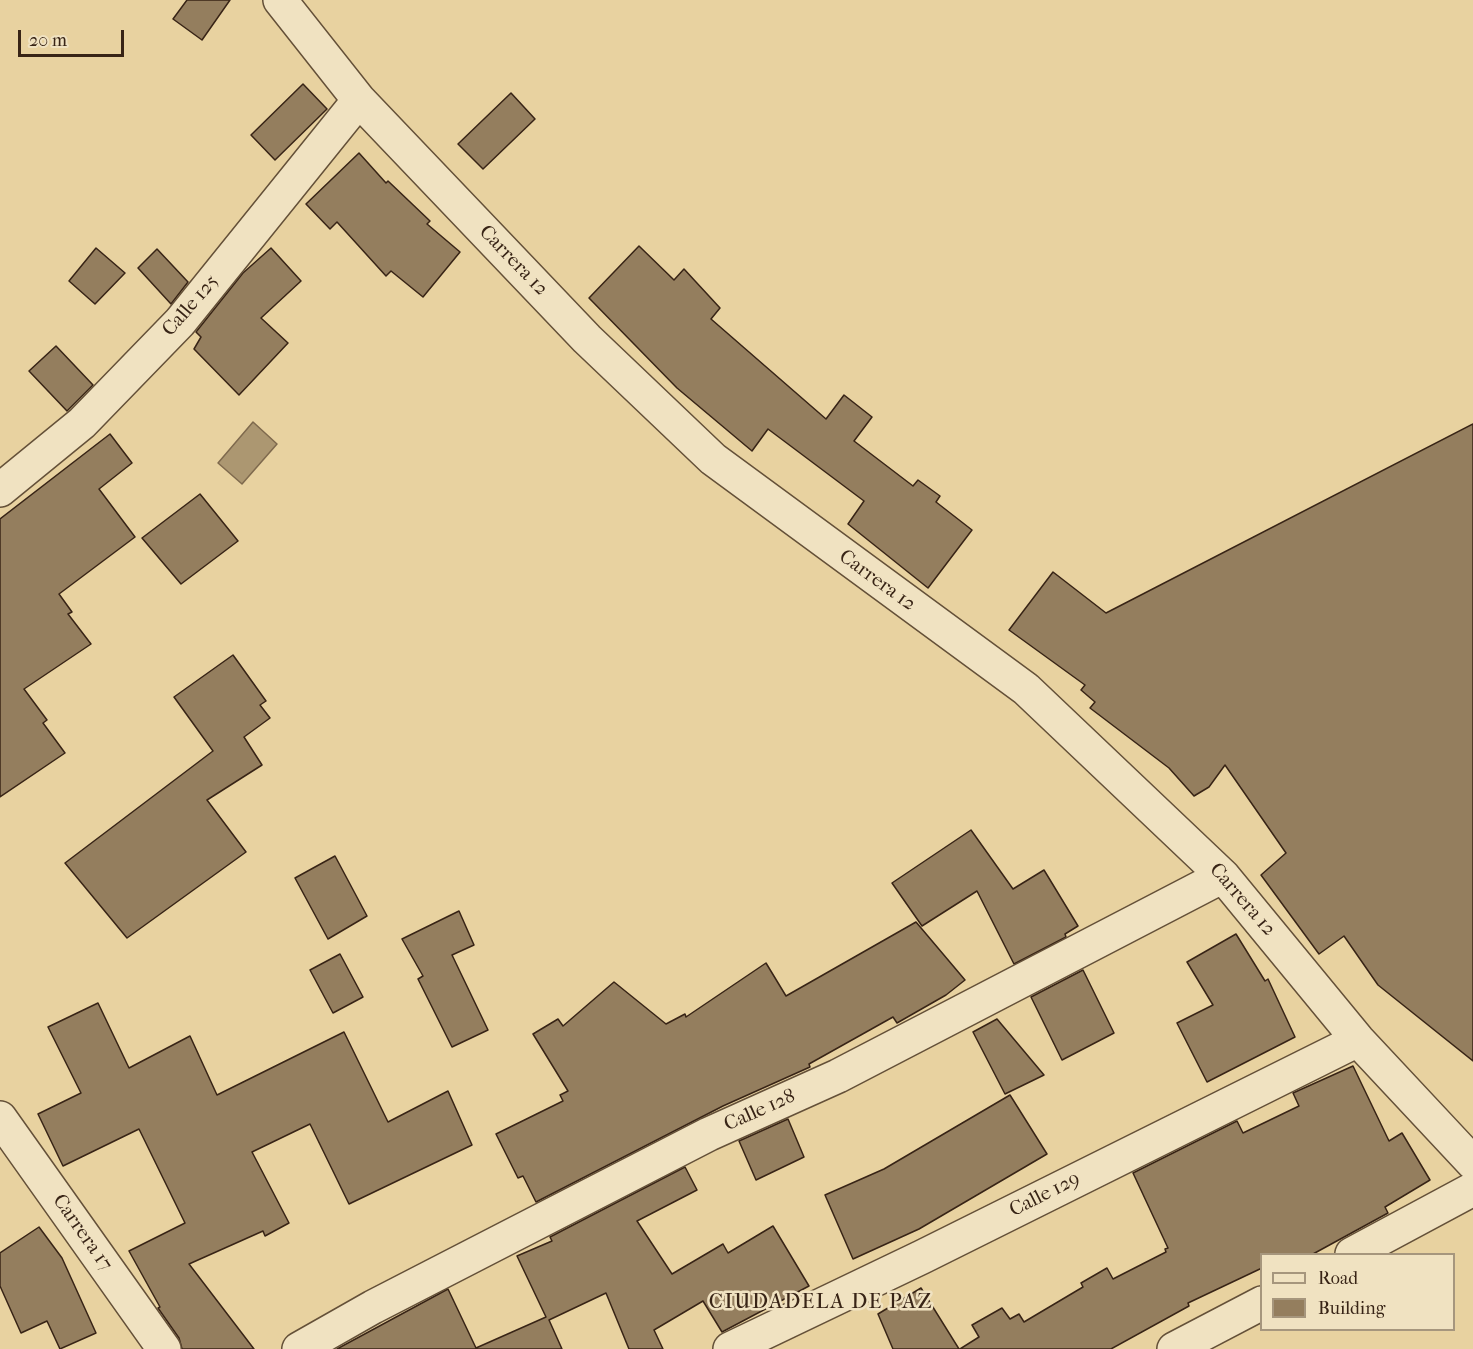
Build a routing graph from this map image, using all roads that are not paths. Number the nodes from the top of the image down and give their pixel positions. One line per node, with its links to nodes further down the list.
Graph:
1 (280, 0): 2 (street, Carrera 12)
2 (359, 100): 3 (street, Calle 125); 4 (street, Carrera 12)
3 (0, 490)
4 (1223, 876): 5 (street, Carrera 12); 12 (street, Calle 128)
5 (1358, 1040): 7 (street, Carrera 12); 13 (street, Calle 129)
6 (0, 1118): 11 (street, Carrera 17)
7 (1473, 1163)
8 (1473, 1189): 9 (street)
9 (1354, 1253)
10 (1260, 1305): 14 (street)
11 (164, 1349)
12 (299, 1349)
13 (730, 1349)
14 (1174, 1349)

